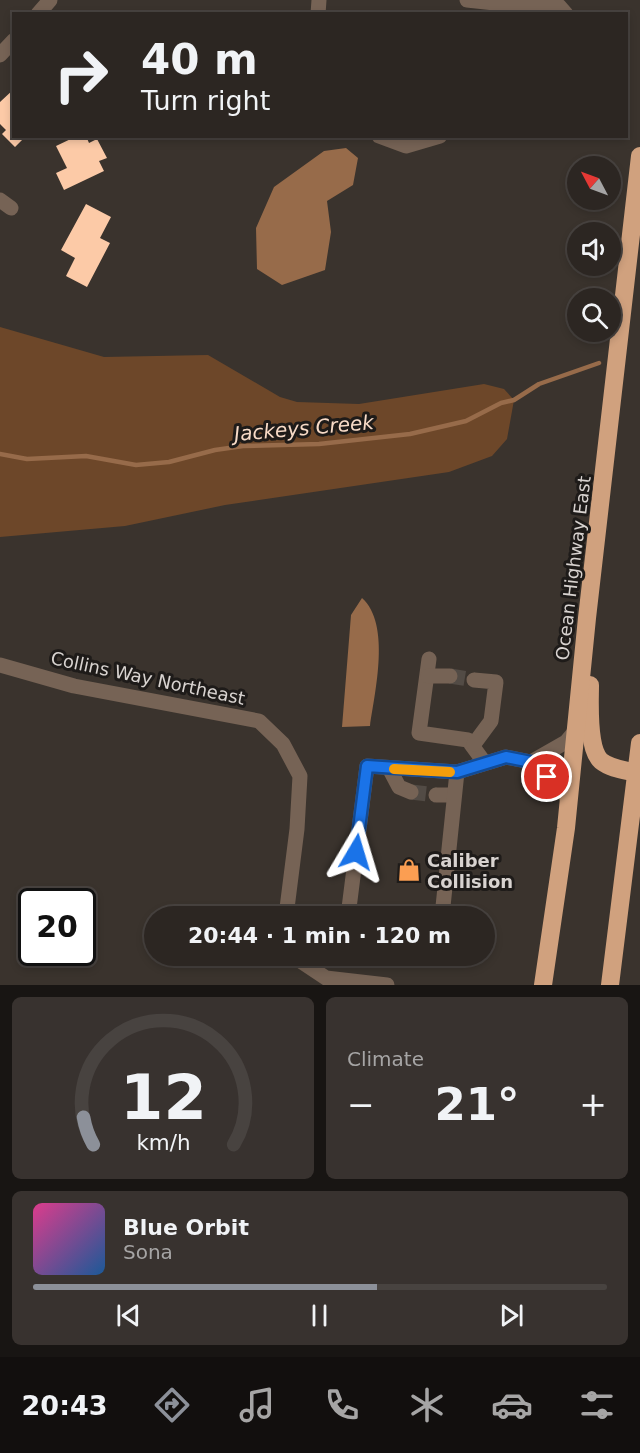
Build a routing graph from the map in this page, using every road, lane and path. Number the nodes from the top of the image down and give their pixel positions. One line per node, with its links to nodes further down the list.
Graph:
1 (50, 0): 3 (street)
2 (467, 0): 4 (street)
3 (40, 12)
4 (564, 12)
5 (12, 42): 6 (street)
6 (0, 55)
7 (384, 138): 8 (street)
8 (433, 138)
9 (640, 156): 10 (highway, Ocean Highway East)
10 (587, 618): 16 (highway, Ocean Highway East); 23 (highway)
11 (429, 659): 13 (street)
12 (0, 665): 28 (street, Collins Way Northeast)
13 (428, 676): 14 (street); 18 (street)
14 (450, 676)
15 (474, 680): 18 (street)
16 (576, 730): 20 (street); 27 (highway, Ocean Highway East)
17 (640, 743): 23 (highway)
18 (474, 744): 19 (street)
19 (484, 762): 20 (street); 22 (street)
20 (531, 762): 27 (street)
21 (389, 768): 22 (street); 24 (street); 29 (street)
22 (457, 772): 26 (street)
23 (639, 773): 34 (highway)
24 (411, 792)
25 (436, 795): 26 (street)
26 (454, 795): 30 (street)
27 (569, 799): 33 (highway, Ocean Highway East)
28 (287, 906)
29 (349, 906)
30 (443, 906)
31 (307, 966): 32 (street)
32 (387, 985)
33 (543, 985)
34 (610, 985)

